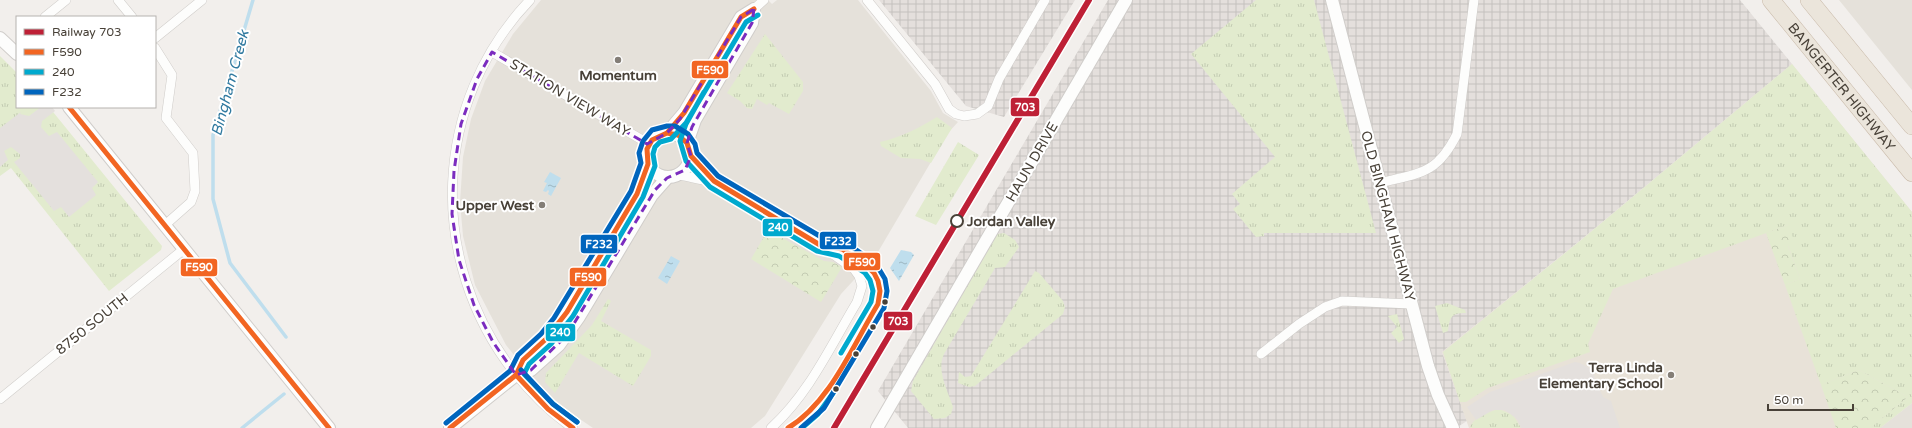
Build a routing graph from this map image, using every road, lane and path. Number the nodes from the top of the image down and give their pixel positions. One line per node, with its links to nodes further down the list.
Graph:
1 (66, 0): 14 (street)
2 (118, 0): 15 (street)
3 (202, 0): 16 (street)
4 (530, 0): 19 (street)
5 (764, 0): 13 (street)
6 (867, 0): 7 (street)
7 (1045, 0)
8 (1126, 0): 43 (street, HAUN DRIVE)
9 (1332, 0): 32 (street, OLD BINGHAM HIGHWAY)
10 (1474, 0): 32 (street)
11 (1772, 0): 28 (highway, BANGERTER HIGHWAY)
12 (1810, 0): 22 (highway, BANGERTER HIGHWAY)
13 (754, 9): 23 (street); 24 (street)
14 (45, 16)
15 (131, 16)
16 (156, 37)
17 (0, 38): 20 (street)
18 (156, 50): 33 (street)
19 (492, 52): 25 (street, STATION VIEW WAY); 37 (street)
20 (16, 53)
21 (71, 108): 33 (street)
22 (1912, 126)
23 (667, 133): 24 (street); 25 (street)
24 (687, 143): 26 (street)
25 (649, 144): 27 (street)
26 (691, 156): 29 (street); 31 (street)
27 (648, 164): 30 (street); 37 (street)
28 (1912, 172)
29 (679, 175): 30 (street); 31 (street)
30 (667, 178): 37 (street)
31 (714, 182): 42 (street)
32 (1380, 182): 35 (street, OLD BINGHAM HIGHWAY)
33 (165, 225): 34 (street)
34 (184, 249): 38 (street, 8750 SOUTH); 39 (street)
35 (1411, 304): 36 (street); 44 (street, OLD BINGHAM HIGHWAY)
36 (1261, 354)
37 (516, 375): 40 (street); 41 (street)
38 (0, 399)
39 (329, 428)
40 (450, 428)
41 (573, 428)
42 (771, 428)
43 (877, 428)
44 (1453, 428)

